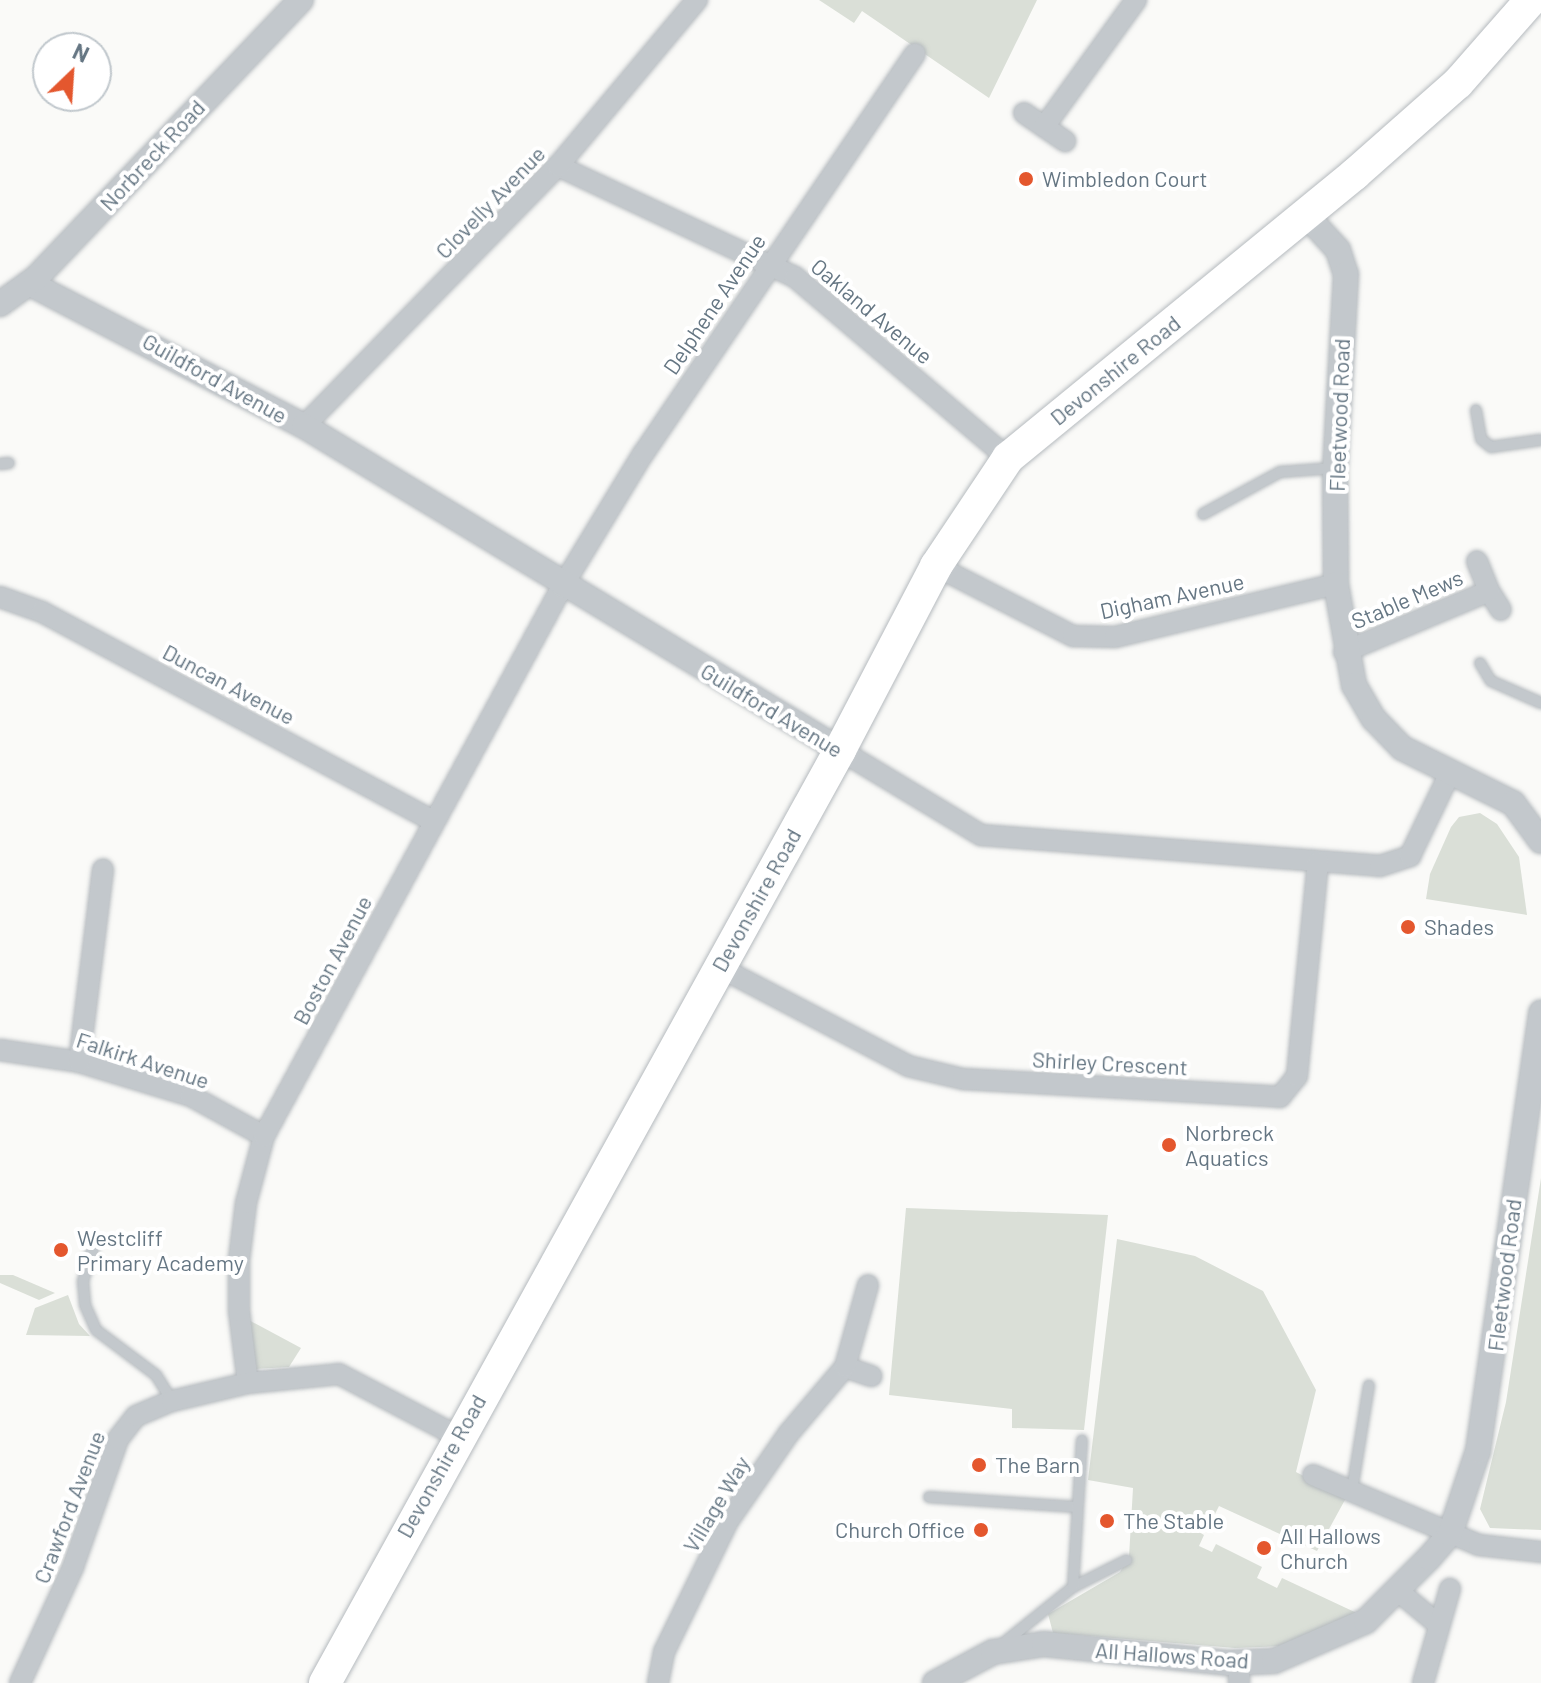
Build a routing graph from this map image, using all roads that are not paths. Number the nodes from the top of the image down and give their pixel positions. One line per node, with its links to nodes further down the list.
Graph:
1 (301, 0): 12 (street, Norbreck Road)
2 (697, 0): 9 (street, Clovelly Avenue)
3 (1136, 0): 7 (street)
4 (1531, 0): 10 (main road)
5 (915, 54): 11 (street, Delphene Avenue)
6 (1024, 113): 7 (street)
7 (1044, 127): 8 (street)
8 (1065, 141)
9 (558, 166): 11 (street, Oakland Avenue); 14 (street, Clovelly Avenue)
10 (1307, 216): 16 (main road, Devonshire Road); 17 (street, Fleetwood Road)
11 (769, 265): 16 (street, Oakland Avenue); 22 (street, Delphene Avenue)
12 (13, 295): 14 (street, Guildford Avenue)
13 (1476, 410): 15 (lane)
14 (304, 426): 22 (street, Guildford Avenue)
15 (1541, 440)
16 (1008, 458): 20 (main road, Devonshire Road)
17 (1335, 468): 18 (lane); 21 (street, Fleetwood Road)
18 (1203, 514)
19 (1477, 561): 23 (street, Stable Mews)
20 (936, 566): 21 (street, Digham Avenue); 29 (main road, Devonshire Road)
21 (1336, 584): 26 (street, Fleetwood Road)
22 (562, 587): 29 (street, Guildford Avenue); 31 (street, Boston Avenue)
23 (1489, 591): 25 (street, Stable Mews); 26 (street, Stable Mews)
24 (0, 597): 31 (street, Duncan Avenue)
25 (1501, 610)
26 (1344, 652): 30 (street, Fleetwood Road)
27 (1480, 663): 28 (lane)
28 (1541, 703)
29 (840, 750): 33 (street, Guildford Avenue); 35 (main road, Devonshire Road)
30 (1450, 773): 32 (street, Fleetwood Road); 33 (street, Guildford Avenue)
31 (433, 821): 39 (street, Boston Avenue)
32 (1541, 841)
33 (1318, 862): 35 (street, Shirley Crescent)
34 (103, 869): 38 (street)
35 (719, 967): 47 (main road, Devonshire Road)
36 (1541, 1013): 53 (street, Fleetwood Road)
37 (0, 1050): 38 (street, Falkirk Avenue)
38 (79, 1062): 39 (street, Falkirk Avenue)
39 (264, 1136): 44 (street, Boston Avenue)
40 (94, 1245): 46 (lane)
41 (868, 1285): 42 (street, Village Way)
42 (845, 1367): 43 (street); 64 (street, Village Way)
43 (871, 1376)
44 (248, 1383): 46 (street, Crawford Avenue); 47 (street, Crawford Avenue)
45 (1369, 1385): 50 (lane)
46 (172, 1401): 62 (street, Crawford Avenue)
47 (457, 1436): 63 (main road, Devonshire Road)
48 (1082, 1440): 52 (lane)
49 (1313, 1475): 50 (street)
50 (1352, 1490): 53 (street)
51 (929, 1497): 52 (lane)
52 (1076, 1507): 56 (lane)
53 (1450, 1534): 54 (street); 58 (street, All Hallows Road)
54 (1541, 1552)
55 (1127, 1560): 56 (lane)
56 (1073, 1587): 60 (lane)
57 (1450, 1589): 59 (street)
58 (1398, 1591): 59 (street); 61 (street, All Hallows Road)
59 (1439, 1625): 66 (street)
60 (993, 1652): 61 (street, All Hallows Road); 65 (street, All Hallows Road)
61 (1239, 1673)
62 (24, 1675)
63 (325, 1683)
64 (658, 1683)
65 (935, 1683)
66 (1423, 1683)

